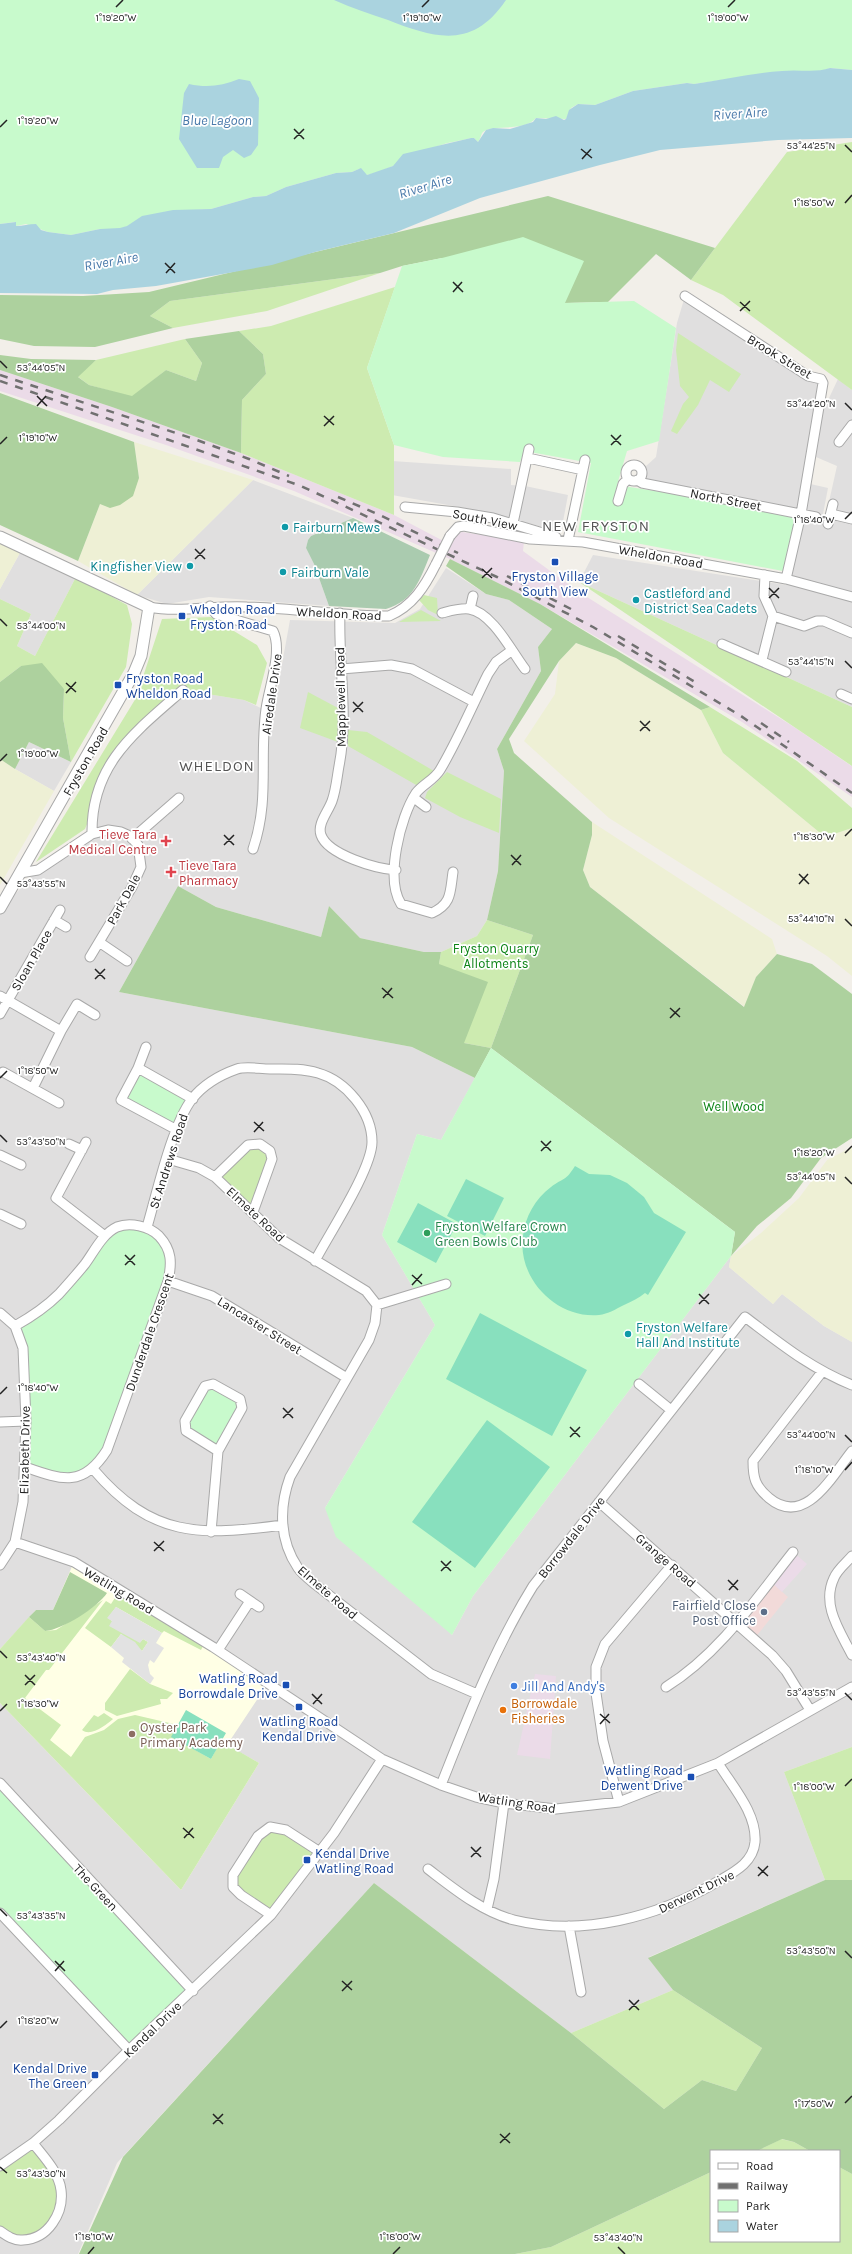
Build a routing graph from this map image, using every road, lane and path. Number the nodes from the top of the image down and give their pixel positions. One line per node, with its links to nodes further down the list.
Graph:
1 (685, 296): 11 (street, Brook Street)
2 (850, 431): 3 (street)
3 (839, 442)
4 (585, 460): 5 (street)
5 (583, 470): 15 (street); 18 (street)
6 (628, 479): 7 (street, North Street); 7 (street); 8 (street)
7 (637, 480): 11 (street, North Street)
8 (618, 501)
9 (833, 504): 12 (street)
10 (405, 506): 15 (street, South View)
11 (800, 514): 13 (street, North Street); 20 (street)
12 (831, 514): 14 (street); 16 (street)
13 (816, 517)
14 (852, 519)
15 (513, 523): 18 (street, South View)
16 (828, 524)
17 (0, 537): 24 (street, Wheldon Road)
18 (566, 540): 19 (street, Wheldon Road); 26 (street, Wheldon Road, bridge)
19 (765, 575): 20 (street, Wheldon Road); 28 (street)
20 (786, 579): 22 (street, Wheldon Road)
21 (473, 596): 25 (street)
22 (852, 597)
23 (210, 606): 24 (street, Wheldon Road); 26 (street, Wheldon Road); 45 (street, Airedale Drive)
24 (150, 607): 48 (street, Fryston Road)
25 (470, 609): 27 (street); 31 (street)
26 (340, 613): 33 (street, Mapplewell Road)
27 (442, 613)
28 (773, 616): 29 (street); 32 (street)
29 (852, 633)
30 (722, 644): 32 (street)
31 (511, 651): 34 (street); 39 (street)
32 (762, 660): 35 (street)
33 (341, 669): 39 (street); 46 (street, Mapplewell Road)
34 (525, 669)
35 (786, 672)
36 (183, 690): 43 (street, Fryston Road)
37 (841, 694): 38 (street)
38 (852, 699)
39 (474, 702): 41 (street)
40 (179, 798): 44 (street)
41 (414, 798): 42 (street); 46 (street)
42 (426, 807)
43 (92, 834): 44 (street); 48 (street)
44 (132, 840): 53 (street, Park Dale)
45 (253, 849)
46 (396, 870): 47 (street)
47 (453, 872)
48 (20, 873): 49 (street, Fryston Road)
49 (0, 908)
50 (60, 910): 51 (street, Sloan Place)
51 (54, 920): 52 (street, Sloan Place); 56 (street, Sloan Place)
52 (66, 926)
53 (98, 942): 54 (street, Park Dale); 55 (street)
54 (90, 957)
55 (127, 961)
56 (4, 998): 57 (street, Sloan Place); 59 (street, Sloan Place)
57 (0, 1014)
58 (95, 1016): 59 (street)
59 (61, 1032): 63 (street)
60 (146, 1047): 61 (street)
61 (138, 1068): 64 (street); 66 (street)
62 (3, 1072): 63 (street)
63 (33, 1088): 65 (street)
64 (192, 1099): 66 (street, St Andrews Road); 77 (street, St Andrews Road)
65 (59, 1103)
66 (177, 1130): 69 (street, St Andrews Road)
67 (69, 1144): 76 (street)
68 (0, 1155): 70 (street)
69 (168, 1159): 71 (street, Elmete Road); 75 (street, St Andrews Road)
70 (21, 1165)
71 (215, 1177): 72 (street, Elmete Road); 72 (street)
72 (253, 1212): 77 (street, Elmete Road)
73 (0, 1214): 74 (street)
74 (21, 1224)
75 (147, 1227): 76 (street); 78 (street, Dunderdale Crescent)
76 (105, 1236): 82 (street)
77 (315, 1261): 80 (street, Elmete Road)
78 (168, 1281): 84 (street, Lancaster Street); 93 (street, Dunderdale Crescent)
79 (446, 1284): 80 (street)
80 (377, 1305): 84 (street, Elmete Road)
81 (0, 1313): 82 (street, Elizabeth Drive)
82 (15, 1326): 88 (street, Elizabeth Drive)
83 (822, 1372): 86 (street); 87 (street, Borrowdale Drive); 91 (street)
84 (347, 1378): 95 (street, Elmete Road)
85 (639, 1384): 87 (street)
86 (852, 1385)
87 (671, 1410): 94 (street, Borrowdale Drive)
88 (26, 1421): 89 (street); 92 (street, Elizabeth Drive)
89 (0, 1422)
90 (218, 1451): 90 (street); 96 (street)
91 (852, 1451)
92 (25, 1467): 93 (street, Dunderdale Crescent); 97 (street, Elizabeth Drive)
93 (92, 1469): 96 (street)
94 (599, 1502): 101 (street, Grange Road); 110 (street, Borrowdale Drive)
95 (283, 1525): 96 (street); 110 (street, Elmete Road)
96 (211, 1532)
97 (15, 1542): 100 (street, Elizabeth Drive); 106 (street, Watling Road)
98 (793, 1552): 105 (street)
99 (852, 1556): 107 (street)
100 (0, 1565)
101 (672, 1565): 105 (street, Grange Road); 117 (street)
102 (240, 1594): 103 (street)
103 (250, 1601): 104 (street); 106 (street)
104 (259, 1607)
105 (737, 1622): 108 (street); 111 (street, Grange Road)
106 (218, 1650): 112 (street, Watling Road)
107 (852, 1655)
108 (666, 1687)
109 (852, 1687): 111 (street, Watling Road)
110 (478, 1694): 115 (street, Borrowdale Drive)
111 (810, 1710): 113 (street, Watling Road)
112 (382, 1759): 115 (street, Watling Road); 118 (street, Kendal Drive)
113 (718, 1763): 117 (street, Watling Road); 123 (street, Derwent Drive)
114 (0, 1782): 124 (street, The Green)
115 (441, 1785): 116 (street, Watling Road)
116 (504, 1802): 117 (street, Watling Road); 120 (street)
117 (620, 1802)
118 (320, 1852): 122 (street, Kendal Drive); 122 (street)
119 (428, 1869): 120 (street, Derwent Drive)
120 (487, 1909): 123 (street, Derwent Drive)
121 (0, 1914): 126 (street)
122 (271, 1915): 124 (street, Kendal Drive)
123 (569, 1926): 125 (street)
124 (192, 1990): 126 (street, Kendal Drive)
125 (581, 1992)
126 (129, 2050): 127 (street, Kendal Drive)
127 (33, 2143): 128 (street, Kendal Drive); 129 (street)
128 (0, 2166)
129 (0, 2231)

